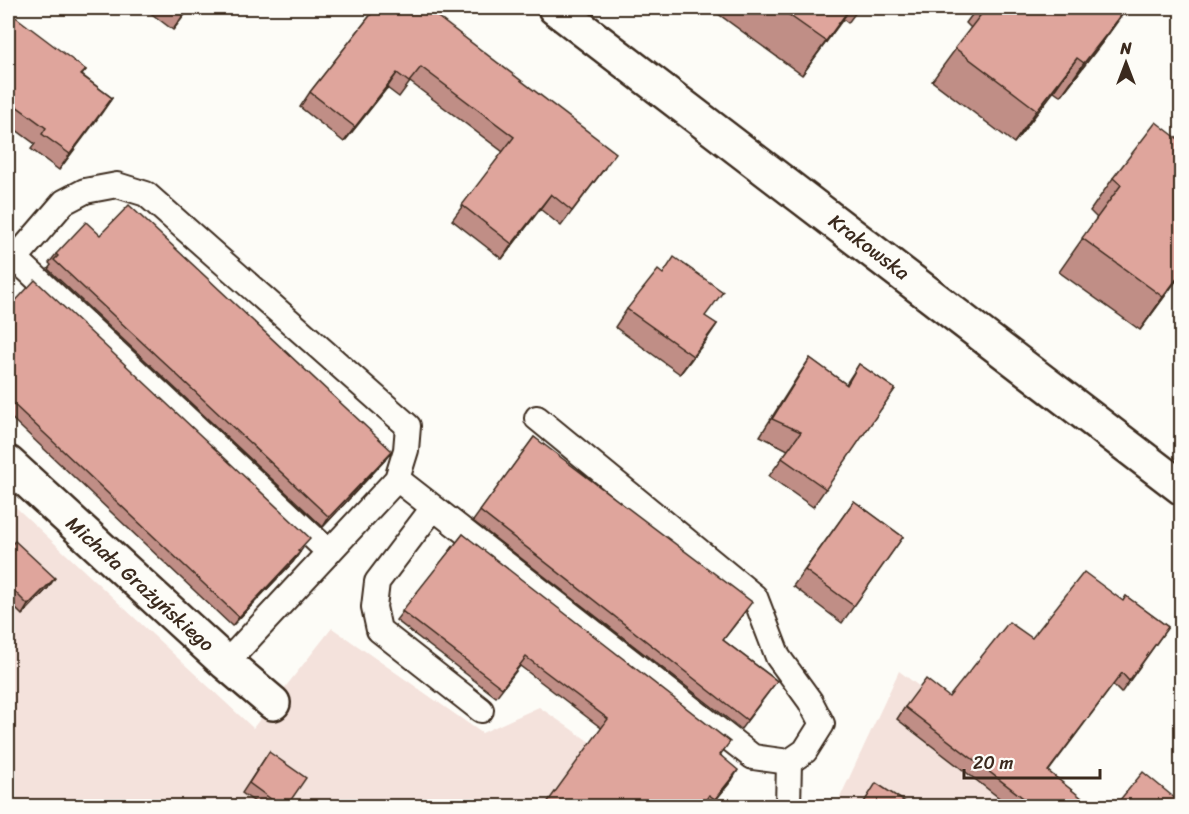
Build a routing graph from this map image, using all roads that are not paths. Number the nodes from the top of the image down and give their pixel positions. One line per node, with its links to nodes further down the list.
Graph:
1 (555, 8): 6 (street, Krakowska)
2 (11, 262): 5 (lane); 8 (lane)
3 (537, 418): 12 (lane)
4 (8, 463): 9 (street, Michała Grażyńskiego)
5 (397, 479): 7 (lane); 8 (lane)
6 (1182, 488)
7 (433, 508): 11 (lane); 12 (lane)
8 (329, 552): 9 (lane)
9 (226, 663): 10 (street, Michała Grażyńskiego)
10 (273, 703)
11 (481, 710)
12 (789, 762): 13 (lane)
13 (788, 807)

